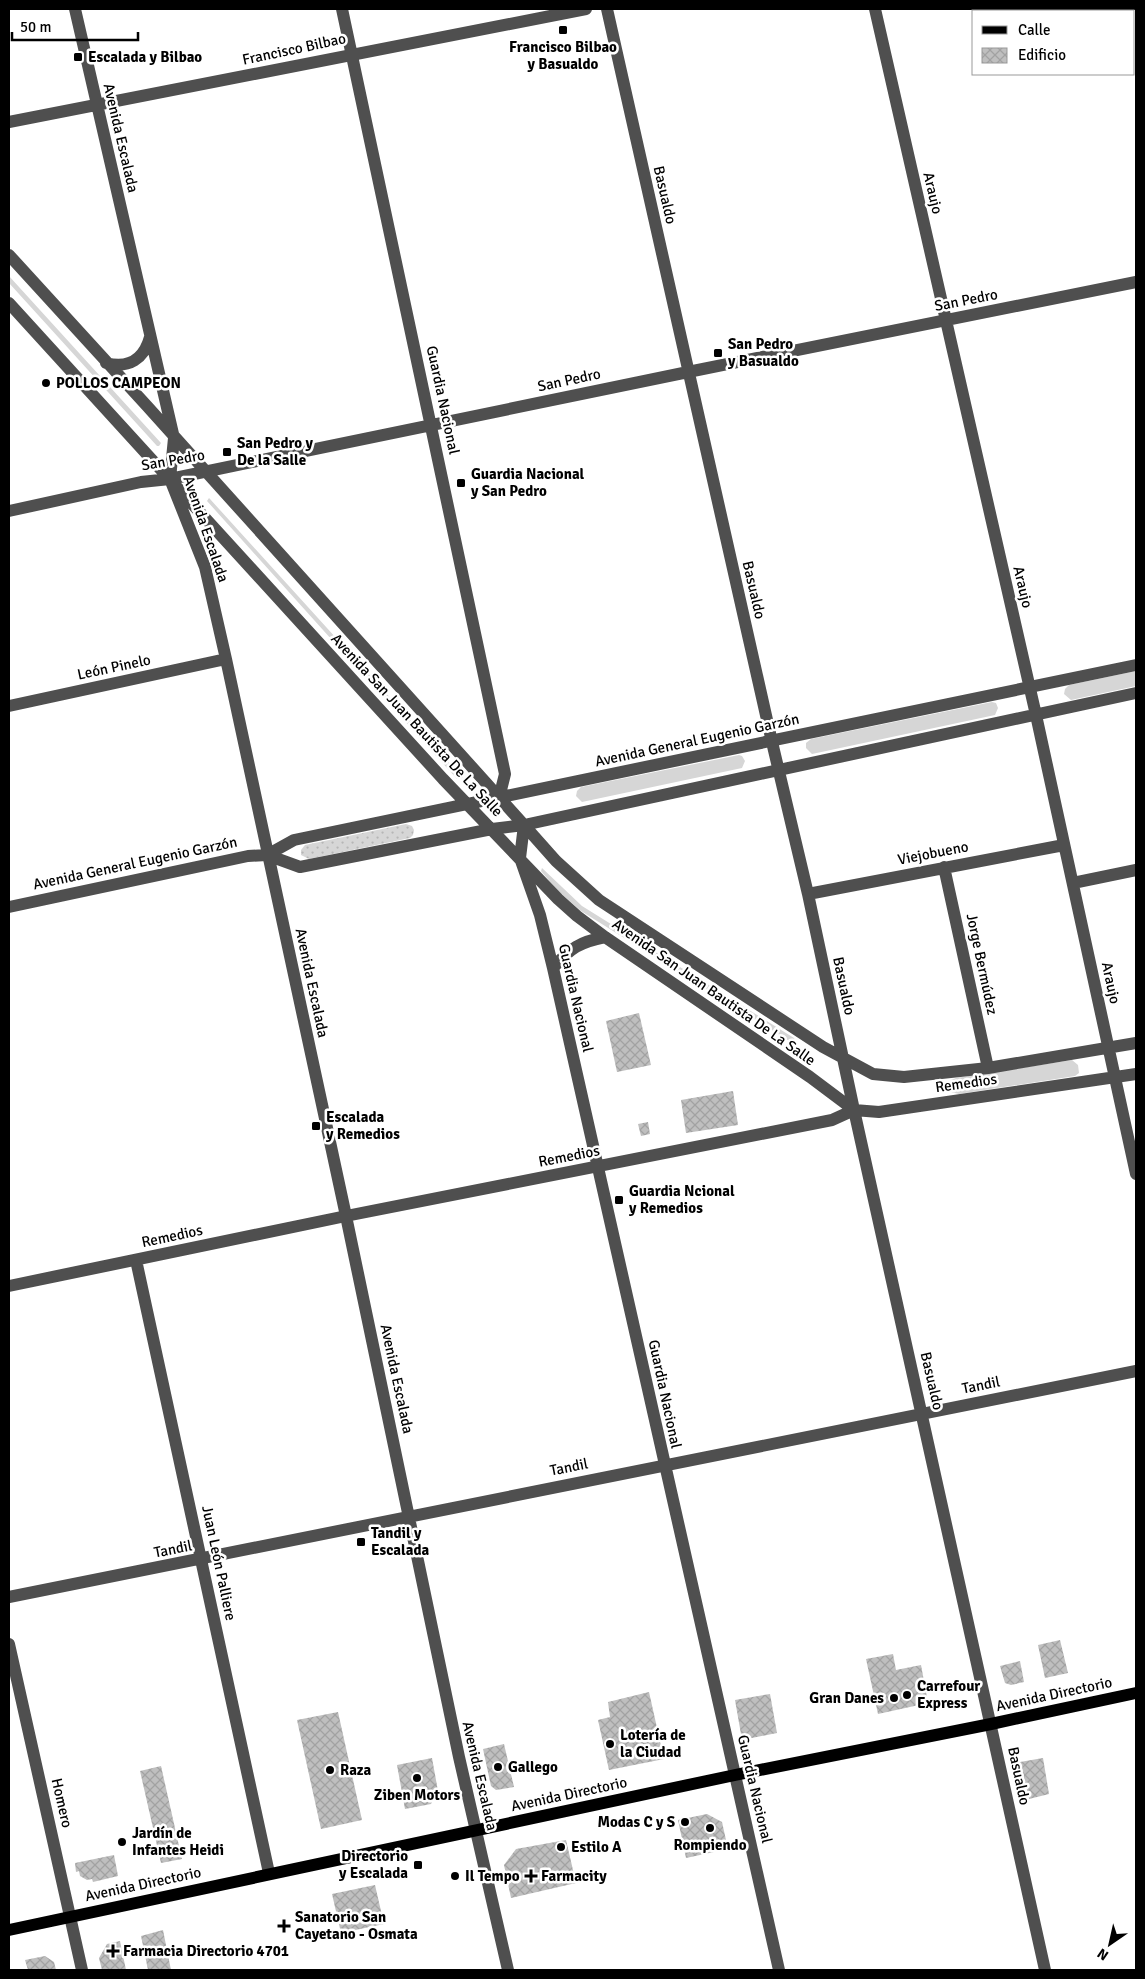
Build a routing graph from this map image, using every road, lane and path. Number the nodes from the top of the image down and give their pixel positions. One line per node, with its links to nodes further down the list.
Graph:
1 (75, 9): 7 (street, Avenida Escalada)
2 (342, 9): 6 (street, Guardia Nacional)
3 (586, 9): 6 (street, Francisco Bilbao)
4 (607, 9): 15 (street, Basualdo)
5 (875, 9): 12 (street, Araujo)
6 (352, 54): 7 (street, Francisco Bilbao); 16 (street, Guardia Nacional)
7 (97, 106): 8 (street, Francisco Bilbao); 13 (street, Avenida Escalada)
8 (9, 122)
9 (9, 255): 14 (street, Avenida San Juan Bautista De La Salle)
10 (1136, 282): 12 (street, San Pedro)
11 (9, 303): 19 (street, Avenida San Juan Bautista De La Salle)
12 (946, 321): 15 (street, San Pedro); 23 (street, Araujo)
13 (150, 336): 14 (street); 17 (street, Avenida Escalada)
14 (106, 363): 17 (street, Avenida San Juan Bautista De La Salle)
15 (688, 372): 16 (street, San Pedro); 27 (street, Basualdo)
16 (432, 425): 18 (street, San Pedro); 29 (street, Guardia Nacional)
17 (174, 438): 18 (street, Avenida San Juan Bautista De La Salle); 19 (street, Avenida Escalada)
18 (204, 471): 19 (street, San Pedro); 29 (street, Avenida San Juan Bautista De La Salle)
19 (170, 479): 20 (street, San Pedro); 21 (street, Avenida Escalada); 30 (street, Avenida San Juan Bautista De La Salle)
20 (9, 511)
21 (226, 659): 25 (street, León Pinelo); 34 (street, Avenida Escalada)
22 (1136, 665): 23 (street, Avenida General Eugenio Garzón)
23 (1029, 688): 26 (street, Araujo); 27 (street, Avenida General Eugenio Garzón)
24 (1136, 693): 26 (street, Avenida General Eugenio Garzón)
25 (9, 706)
26 (1036, 715): 28 (street, Avenida General Eugenio Garzón); 33 (street, Araujo)
27 (772, 742): 28 (street, Basualdo); 29 (street, Avenida General Eugenio Garzón)
28 (778, 770): 31 (street, Avenida General Eugenio Garzón); 39 (street, Basualdo)
29 (499, 798): 30 (street, Avenida General Eugenio Garzón); 31 (street, Avenida San Juan Bautista De La Salle)
30 (468, 804): 32 (street, Avenida San Juan Bautista De La Salle); 34 (street, Avenida General Eugenio Garzón)
31 (524, 826): 32 (street, Avenida General Eugenio Garzón); 35 (street, Guardia Nacional); 45 (street, Avenida San Juan Bautista De La Salle)
32 (492, 829): 34 (street, Avenida General Eugenio Garzón); 35 (street, Avenida San Juan Bautista De La Salle)
33 (1064, 845): 36 (street, Viejobueno); 38 (street, Araujo)
34 (267, 854): 40 (street, Avenida General Eugenio Garzón); 52 (street, Avenida Escalada)
35 (520, 858): 41 (street, Avenida San Juan Bautista De La Salle); 42 (street, Guardia Nacional)
36 (944, 867): 39 (street, Viejobueno); 46 (street, Jorge Bermúdez)
37 (1136, 870): 38 (street)
38 (1073, 883): 44 (street, Araujo)
39 (808, 894): 45 (street, Basualdo)
40 (9, 907)
41 (605, 937): 42 (street); 49 (street, Avenida San Juan Bautista De La Salle)
42 (553, 968): 50 (street, Guardia Nacional)
43 (1136, 1043): 44 (street, Remedios)
44 (1108, 1048): 46 (street, Remedios); 48 (street, Araujo)
45 (843, 1059): 46 (street, Remedios); 49 (street, Basualdo)
46 (988, 1068)
47 (1136, 1074): 48 (street, Remedios)
48 (1114, 1078): 49 (street, Remedios); 51 (street, Araujo)
49 (854, 1110): 50 (street, Remedios); 56 (street, Basualdo)
50 (599, 1166): 52 (street, Remedios); 57 (street, Guardia Nacional)
51 (1136, 1174)
52 (346, 1216): 53 (street, Remedios); 58 (street, Avenida Escalada)
53 (136, 1260): 54 (street, Remedios); 59 (street, Juan León Palliere)
54 (9, 1286)
55 (1136, 1371): 56 (street, Tandil)
56 (922, 1413): 57 (street, Tandil); 63 (street, Basualdo)
57 (664, 1464): 58 (street, Tandil); 64 (street, Guardia Nacional)
58 (410, 1516): 59 (street, Tandil); 65 (street, Avenida Escalada)
59 (202, 1560): 60 (street, Tandil); 66 (street, Juan León Palliere)
60 (9, 1597)
61 (9, 1644): 67 (street, Homero)
62 (1136, 1693): 63 (main road, Avenida Directorio)
63 (992, 1724): 64 (main road, Avenida Directorio); 72 (street, Basualdo)
64 (735, 1775): 65 (main road, Avenida Directorio); 71 (street, Guardia Nacional)
65 (476, 1830): 66 (main road, Avenida Directorio); 70 (street, Avenida Escalada)
66 (269, 1873): 67 (main road, Avenida Directorio)
67 (70, 1916): 68 (main road, Avenida Directorio); 69 (street, Homero)
68 (9, 1930)
69 (82, 1970)
70 (508, 1970)
71 (780, 1970)
72 (1045, 1970)

